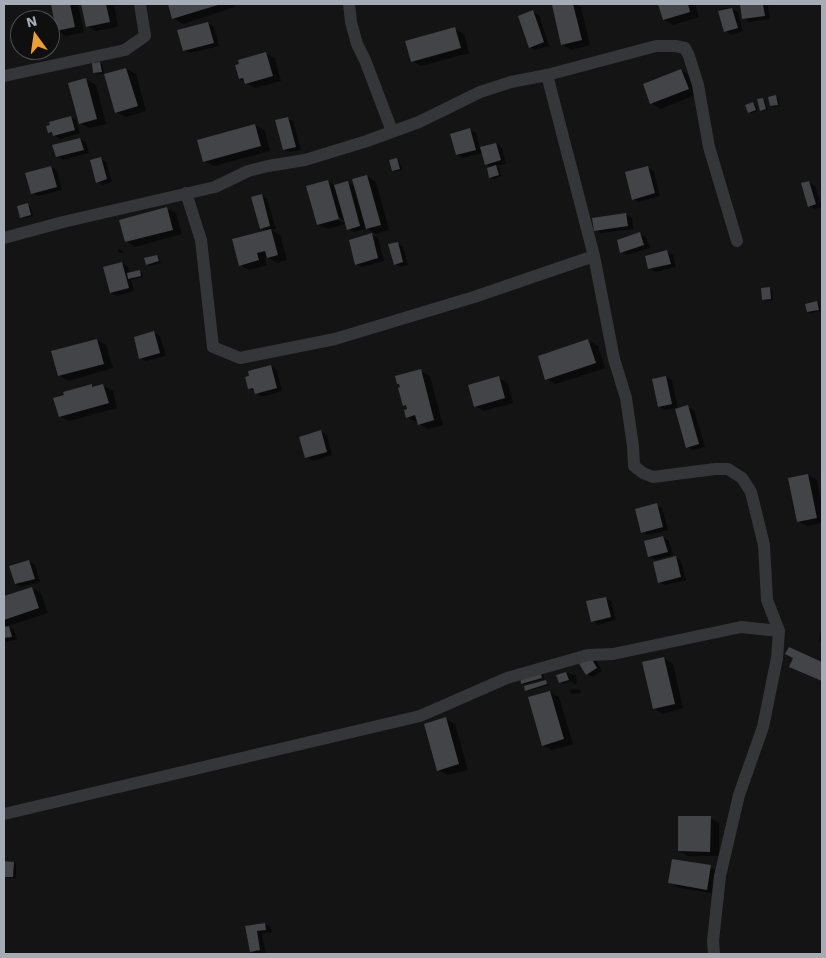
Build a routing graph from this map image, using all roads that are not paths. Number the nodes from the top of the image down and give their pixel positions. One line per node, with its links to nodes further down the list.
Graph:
1 (140, 4): 4 (street)
2 (349, 4): 5 (street)
3 (547, 75): 5 (street); 8 (street); 9 (street)
4 (4, 76)
5 (392, 131): 6 (street)
6 (186, 193): 7 (street); 9 (street)
7 (4, 238)
8 (737, 241)
9 (594, 256): 10 (street)
10 (779, 631): 11 (street); 12 (street)
11 (4, 814)
12 (714, 954)

